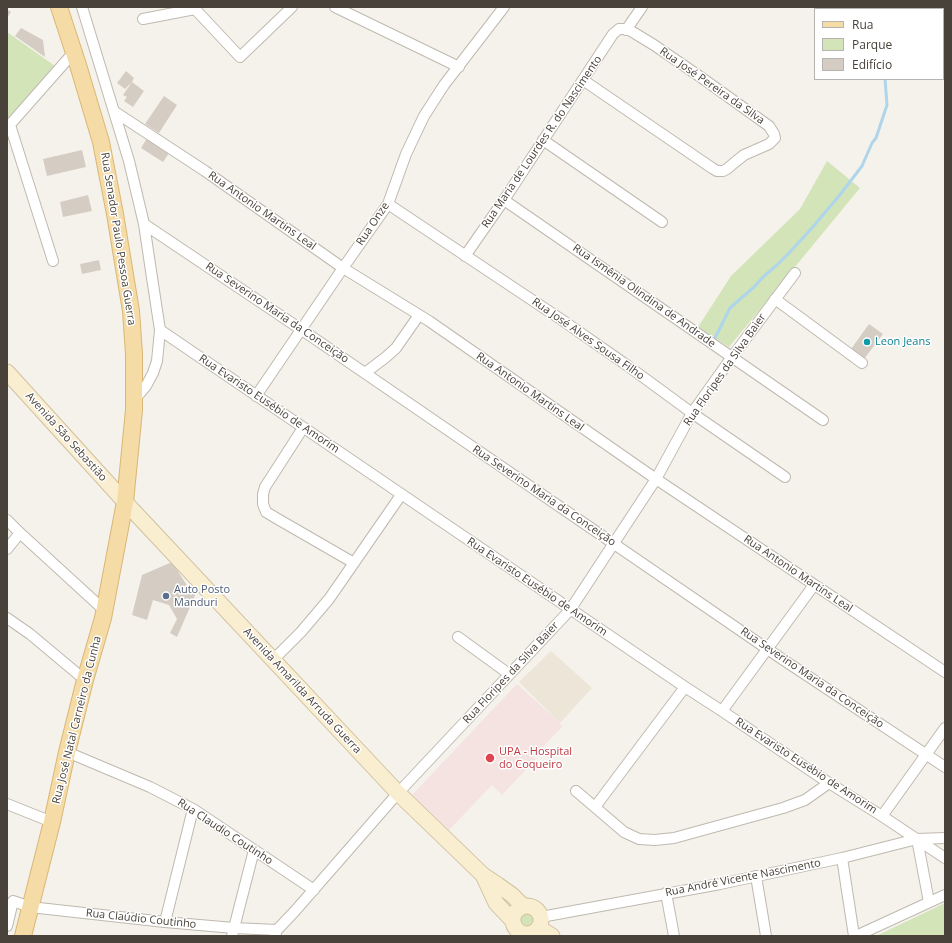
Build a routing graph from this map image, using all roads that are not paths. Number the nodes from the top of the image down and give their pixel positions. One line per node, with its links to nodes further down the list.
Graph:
1 (59, 7): 10 (main road, Rua Senador Paulo Pessoa Guerra)
2 (82, 7): 13 (street)
3 (292, 7): 7 (street)
4 (335, 7): 11 (street)
5 (504, 7): 11 (street, Rua Onze)
6 (642, 7): 9 (street, Rua Maria de Lourdes R. do Nascimento)
7 (196, 8): 8 (street)
8 (143, 19)
9 (622, 29): 12 (street, Rua Maria de Lourdes R. do Nascimento); 12 (street, Rua José Pereira da Silva)
10 (74, 52): 14 (street); 33 (main road, Rua Senador Paulo Pessoa Guerra)
11 (459, 67): 17 (street, Rua Onze)
12 (583, 80): 15 (street, Rua Maria de Lourdes R. do Nascimento)
13 (115, 112): 19 (street); 22 (street, Rua Antonio Martins Leal)
14 (8, 127): 21 (street)
15 (543, 140): 16 (street, Rua Maria de Lourdes R. do Nascimento); 18 (street)
16 (504, 200): 20 (street, Rua Maria de Lourdes R. do Nascimento); 28 (street, Rua Ismênia Olindina de Andrade)
17 (388, 204): 20 (street, Rua José Alves Sousa Filho); 22 (street, Rua Onze)
18 (662, 222)
19 (144, 224): 26 (street); 27 (street, Rua Severino Maria da Conceição)
20 (465, 256): 34 (street, Rua José Alves Sousa Filho)
21 (53, 261)
22 (343, 268): 25 (street, Rua Antonio Martins Leal); 27 (street, Rua Onze)
23 (795, 273): 24 (street, Rua Floripes da Silva Baier)
24 (775, 298): 28 (street, Rua Floripes da Silva Baier); 29 (street)
25 (418, 315): 31 (street); 38 (street, Rua Antonio Martins Leal)
26 (160, 330): 32 (street, Rua Evaristo Eusébio de Amorim); 33 (street)
27 (302, 330): 31 (street, Rua Severino Maria da Conceição); 32 (street, Rua Onze)
28 (732, 357): 34 (street, Rua Floripes da Silva Baier); 35 (street, Rua Ismênia Olindina de Andrade)
29 (862, 363)
30 (7, 372): 40 (main road, Avenida São Sebastião)
31 (365, 373): 43 (street, Rua Severino Maria da Conceição)
32 (256, 396): 36 (street, Rua Evaristo Eusébio de Amorim)
33 (134, 400): 40 (main road, Rua Senador Paulo Pessoa Guerra)
34 (692, 413): 37 (street, Rua José Alves Sousa Filho); 38 (street, Rua Floripes da Silva Baier)
35 (823, 420)
36 (303, 428): 39 (street, Rua Evaristo Eusébio de Amorim); 45 (street)
37 (785, 477)
38 (656, 478): 43 (street, Rua Floripes da Silva Baier); 46 (street, Rua Antonio Martins Leal)
39 (402, 495): 45 (street); 48 (street, Rua Evaristo Eusébio de Amorim)
40 (125, 502): 47 (main road, Rua José Natal Carneiro da Cunha); 52 (main road, Avenida Amarilda Arruda Guerra)
41 (7, 520): 42 (street)
42 (20, 533): 44 (street); 47 (street)
43 (613, 543): 48 (street, Rua Floripes da Silva Baier); 51 (street, Rua Severino Maria da Conceição)
44 (7, 549)
45 (354, 563): 52 (street)
46 (814, 585): 51 (street); 53 (street, Rua Antonio Martins Leal)
47 (104, 610): 55 (main road, Rua José Natal Carneiro da Cunha)
48 (570, 610): 54 (street, Rua Floripes da Silva Baier); 56 (street, Rua Evaristo Eusébio de Amorim)
49 (7, 618): 55 (street)
50 (458, 637): 54 (street)
51 (767, 648): 57 (street); 60 (street, Rua Severino Maria da Conceição)
52 (273, 660): 64 (main road, Avenida Amarilda Arruda Guerra)
53 (945, 672)
54 (509, 674): 64 (street, Rua Floripes da Silva Baier)
55 (85, 680): 59 (main road, Rua José Natal Carneiro da Cunha)
56 (685, 687): 57 (street, Rua Evaristo Eusébio de Amorim); 66 (street)
57 (722, 711): 62 (street, Rua Evaristo Eusébio de Amorim)
58 (945, 728): 60 (street)
59 (67, 752): 67 (street, Rua Claudio Coutinho); 69 (main road, Rua José Natal Carneiro da Cunha)
60 (926, 754): 61 (street, Rua Severino Maria da Conceição); 68 (street)
61 (945, 767)
62 (829, 783): 66 (street); 68 (street, Rua Evaristo Eusébio de Amorim)
63 (576, 791): 66 (street)
64 (398, 793): 75 (main road, Avenida Amarilda Arruda Guerra); 77 (street, Rua Floripes da Silva Baier)
65 (7, 804): 69 (street)
66 (595, 807)
67 (193, 810): 72 (street, Rua Claudio Coutinho); 84 (street)
68 (882, 816): 71 (street, Rua Evaristo Eusébio de Amorim)
69 (52, 822): 83 (main road, Rua José Natal Carneiro da Cunha)
70 (945, 838): 71 (street, Rua André Vicente Nascimento)
71 (917, 839): 73 (street, Rua André Vicente Nascimento); 74 (street, Rua Evaristo Eusébio de Amorim); 81 (street)
72 (254, 850): 77 (street, Rua Claudio Coutinho); 88 (street)
73 (842, 858): 76 (street, Rua André Vicente Nascimento); 94 (street)
74 (945, 858)
75 (484, 875): 82 (main road); 87 (main road)
76 (756, 876): 78 (street, Rua André Vicente Nascimento); 93 (street)
77 (314, 890): 89 (street, Rua Floripes da Silva Baier)
78 (666, 893): 86 (street, Rua André Vicente Nascimento); 92 (street)
79 (945, 895): 81 (street)
80 (10, 900): 83 (street, Rua Claúdio Coutinho); 85 (street)
81 (929, 902): 94 (street)
82 (523, 906): 86 (main road); 87 (main road)
83 (30, 907): 84 (street, Rua Claúdio Coutinho); 90 (main road, Rua José Natal Carneiro da Cunha)
84 (165, 922): 88 (street, Rua Claúdio Coutinho)
85 (7, 926)
86 (536, 928): 87 (main road); 91 (main road)
87 (515, 929)
88 (233, 932): 89 (street, Rua Claúdio Coutinho)
89 (276, 933)
90 (23, 936)
91 (552, 936)
92 (674, 936)
93 (766, 936)
94 (855, 936)

